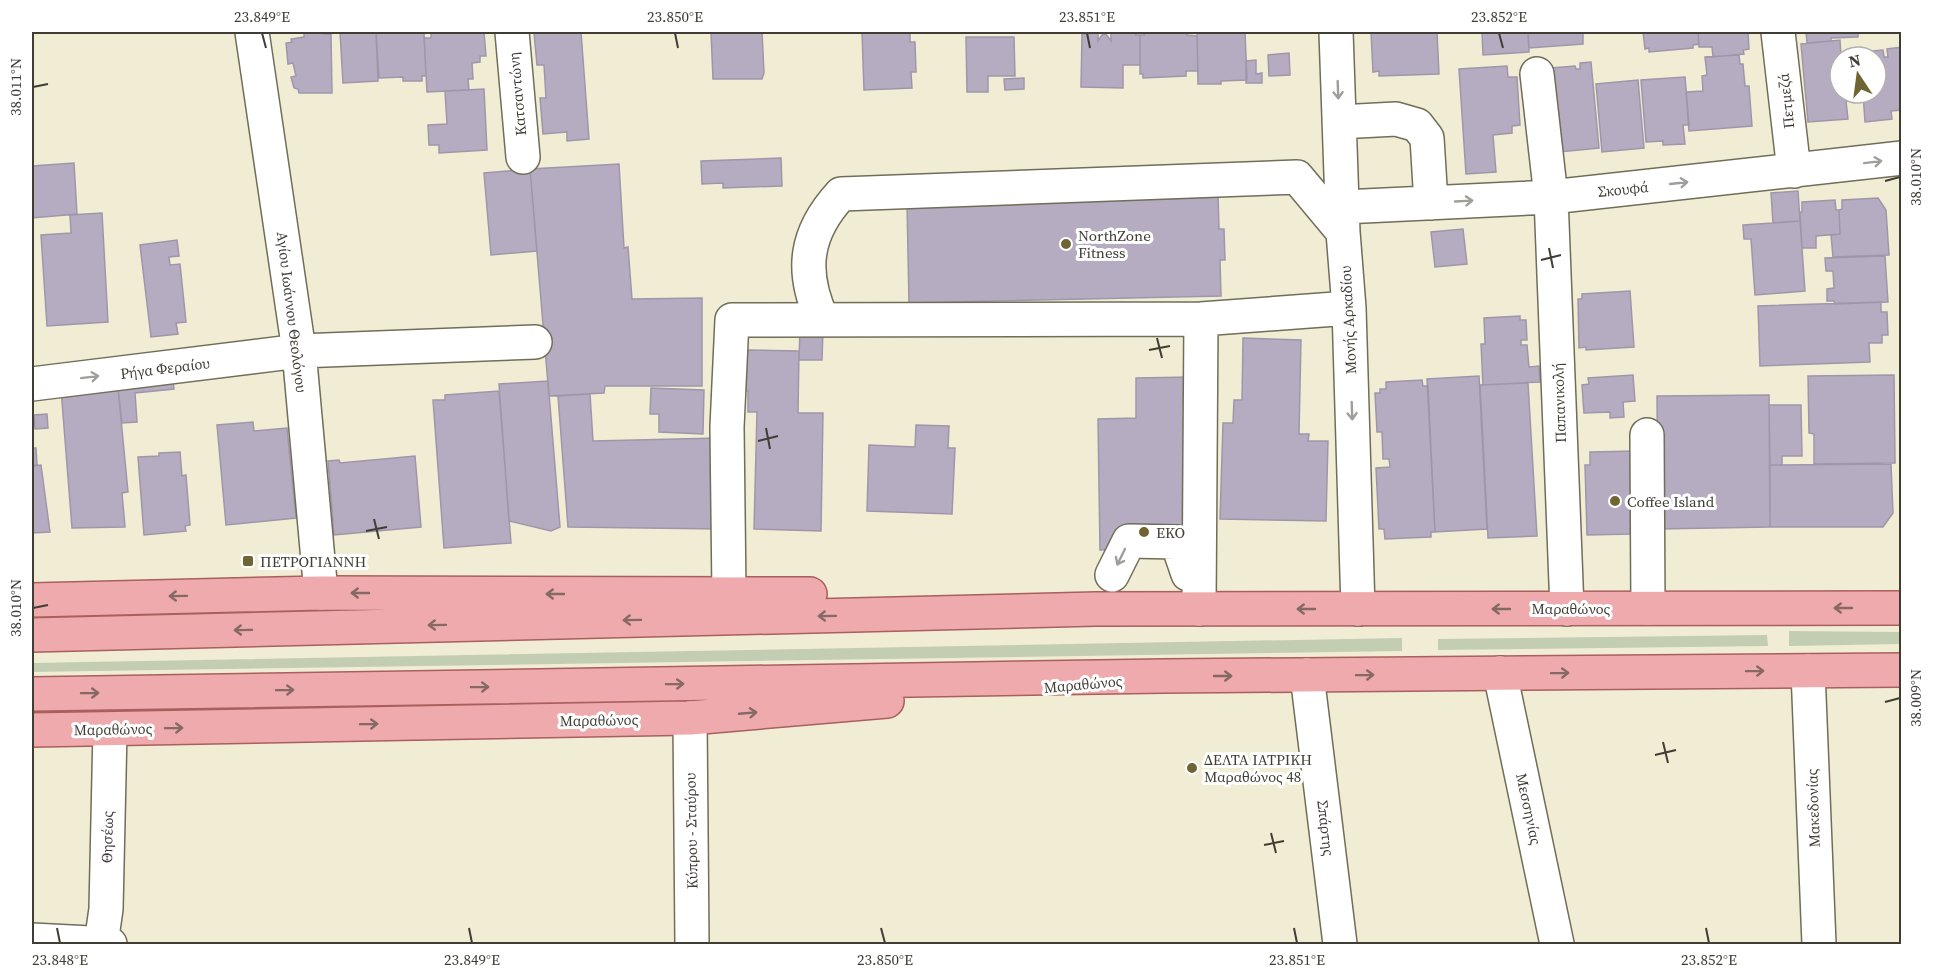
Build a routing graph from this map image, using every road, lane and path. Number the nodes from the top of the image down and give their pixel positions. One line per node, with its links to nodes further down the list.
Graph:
1 (252, 32): 17 (street, Αγίου Ιωάννου Θεολόγου)
2 (512, 32): 7 (street, Κατσαντώνη)
3 (1336, 32): 6 (street, Μονής Αρκαδίου, one-way to 6)
4 (1778, 32): 9 (street, Πετμεζά)
5 (1537, 74): 10 (street, Παπανικολή)
6 (1340, 122): 11 (street); 12 (street, Μονής Αρκαδίου)
7 (523, 157)
8 (1902, 158): 9 (street, Σκουφά, one-way to 8)
9 (1794, 171): 10 (street, Σκουφά, one-way to 9)
10 (1551, 197): 11 (street, Σκουφά, one-way to 10); 30 (street, Παπανικολή)
11 (1431, 202): 12 (street, Σκουφά)
12 (1343, 220): 13 (street, Μονής Αρκαδίου); 14 (street)
13 (1349, 308): 15 (street); 29 (street, Μονής Αρκαδίου, one-way to 29)
14 (822, 319): 15 (street); 23 (street)
15 (1202, 319): 28 (street)
16 (536, 342): 17 (street, Ρήγα Φεραίου)
17 (299, 351): 18 (street, Ρήγα Φεραίου, one-way to 17); 22 (street, Αγίου Ιωάννου Θεολόγου)
18 (32, 384)
19 (1647, 435): 25 (street)
20 (1188, 574): 21 (street, one-way to 21)
21 (1112, 575)
22 (321, 593): 23 (main road, Μαραθώνος, one-way to 22); 24 (main road, Μαραθώνος, one-way to 24)
23 (729, 594): 27 (main road, Μαραθώνος)
24 (32, 600)
25 (1648, 608): 26 (main road, Μαραθώνος, one-way to 25); 30 (main road, Μαραθώνος)
26 (1902, 608)
27 (1096, 609): 28 (main road, Μαραθώνος); 31 (main road, Μαραθώνος, one-way to 31)
28 (1199, 609): 29 (main road, Μαραθώνος, one-way to 28)
29 (1358, 609): 30 (main road, Μαραθώνος, one-way to 29)
30 (1567, 609)
31 (32, 635)
32 (1902, 670): 33 (main road, Μαραθώνος)
33 (1808, 671): 34 (main road, Μαραθώνος, one-way to 33); 47 (street, Μακεδονίας)
34 (1500, 673): 35 (main road, Μαραθώνος, one-way to 34); 46 (street, Μεσσηνίας)
35 (1307, 675): 36 (main road, Μαραθώνος, one-way to 35); 45 (street, Σπάρτης)
36 (1164, 676): 37 (main road, Μαραθώνος, one-way to 36); 38 (main road, Μαραθώνος, one-way to 36)
37 (32, 694)
38 (690, 718): 40 (main road, Μαραθώνος, one-way to 38); 44 (street, Κύπρου - Σταύρου)
39 (32, 730): 40 (main road, Μαραθώνος)
40 (110, 730): 42 (street, Θησέως)
41 (32, 940): 42 (street)
42 (101, 944): 43 (street)
43 (110, 945)
44 (692, 945)
45 (1340, 945)
46 (1557, 945)
47 (1819, 945)

